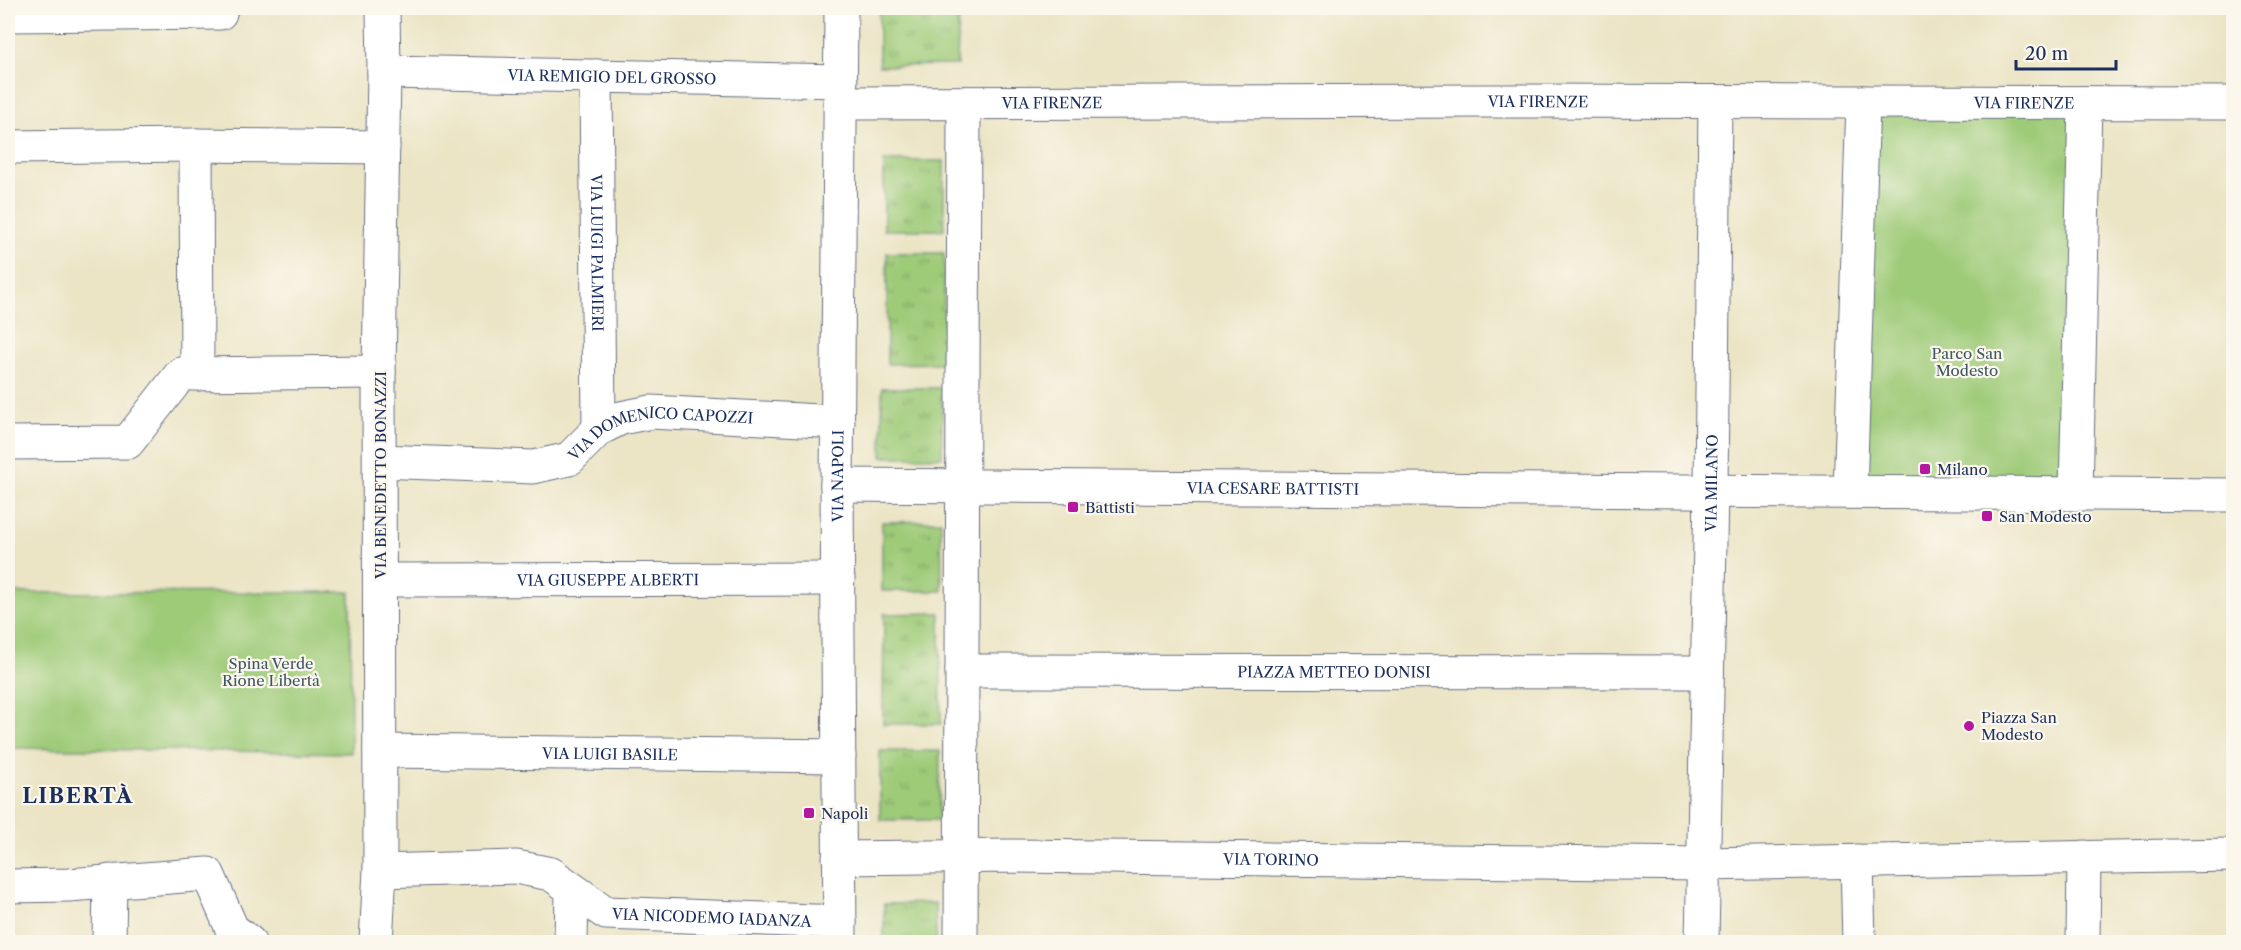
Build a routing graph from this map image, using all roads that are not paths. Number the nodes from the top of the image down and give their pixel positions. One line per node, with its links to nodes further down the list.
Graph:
1 (221, 8): 4 (street)
2 (383, 8): 5 (street, VIA BENEDETTO BONAZZI)
3 (841, 8): 7 (street, VIA NAPOLI)
4 (8, 15)
5 (384, 72): 6 (street, VIA REMIGIO DEL GROSSO); 15 (street, VIA BENEDETTO BONAZZI)
6 (596, 76): 7 (street, VIA REMIGIO DEL GROSSO); 19 (street, VIA LUIGI PALMIERI)
7 (841, 92): 10 (street, VIA FIRENZE); 18 (street, VIA NAPOLI)
8 (1715, 102): 9 (street, VIA FIRENZE); 10 (street, VIA FIRENZE); 24 (street, VIA MILANO)
9 (1863, 102): 11 (street, VIA FIRENZE); 25 (street)
10 (964, 103): 23 (street)
11 (2085, 103): 12 (street, VIA FIRENZE); 26 (street)
12 (2234, 103)
13 (196, 145): 14 (street); 15 (street); 17 (street)
14 (8, 147)
15 (383, 147): 16 (street, VIA BENEDETTO BONAZZI)
16 (379, 372): 17 (street); 21 (street, VIA BENEDETTO BONAZZI)
17 (197, 374): 20 (street)
18 (838, 422): 19 (street, VIA DOMENICO CAPOZZI); 22 (street, VIA NAPOLI)
19 (599, 429): 21 (street, VIA DOMENICO CAPOZZI)
20 (8, 443)
21 (380, 461): 29 (street, VIA BENEDETTO BONAZZI)
22 (837, 485): 23 (street, VIA CESARE BATTISTI); 28 (street, VIA NAPOLI)
23 (964, 485): 24 (street, VIA CESARE BATTISTI); 30 (street)
24 (1711, 491): 25 (street); 31 (street, VIA MILANO)
25 (1850, 492): 26 (street)
26 (2076, 494): 27 (street)
27 (2234, 495)
28 (838, 579): 29 (street, VIA GIUSEPPE ALBERTI); 33 (street, VIA NAPOLI)
29 (380, 580): 32 (street, VIA BENEDETTO BONAZZI)
30 (962, 671): 31 (street, PIAZZA METTEO DONISI); 35 (street)
31 (1707, 672): 39 (street, VIA MILANO)
32 (381, 750): 33 (street, VIA LUIGI BASILE); 40 (street, VIA BENEDETTO BONAZZI)
33 (839, 756): 37 (street, VIA NAPOLI)
34 (2234, 855): 36 (street)
35 (961, 856): 37 (street, VIA TORINO); 39 (street, VIA TORINO); 49 (street)
36 (2084, 857): 38 (street); 52 (street)
37 (839, 858): 44 (street, VIA NAPOLI)
38 (1857, 861): 39 (street); 51 (street)
39 (1702, 864): 50 (street, VIA MILANO)
40 (380, 871): 43 (street, VIA NICODEMO IADANZA); 47 (street, VIA BENEDETTO BONAZZI)
41 (111, 881): 42 (street); 45 (street); 46 (street)
42 (8, 886)
43 (572, 891): 44 (street, VIA NICODEMO IADANZA); 48 (street)
44 (840, 932)
45 (109, 942)
46 (249, 942)
47 (376, 942)
48 (571, 942)
49 (961, 942)
50 (1702, 942)
51 (1859, 942)
52 (2084, 942)

